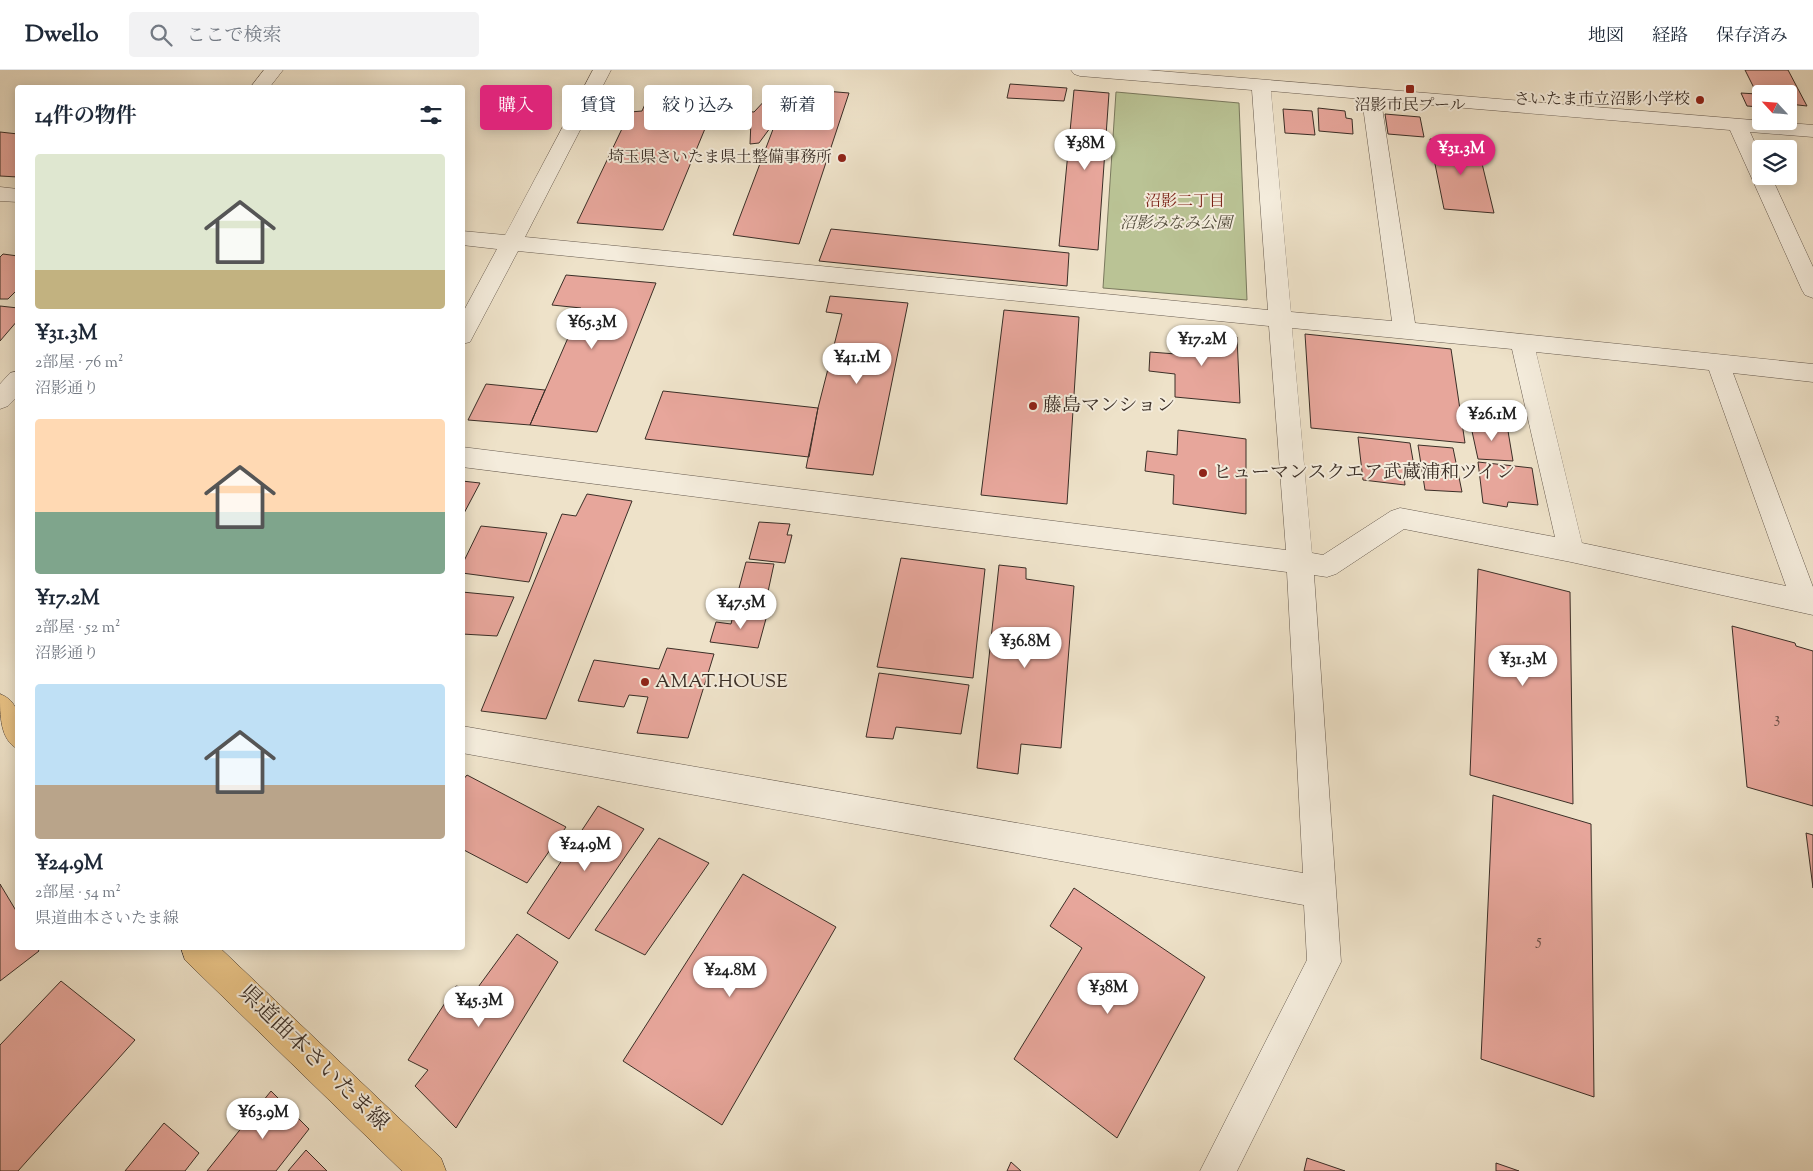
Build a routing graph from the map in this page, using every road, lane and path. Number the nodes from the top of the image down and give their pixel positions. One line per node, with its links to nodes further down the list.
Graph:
1 (274, 70): 4 (street)
2 (602, 70): 12 (street)
3 (1080, 70): 5 (street)
4 (262, 85)
5 (1261, 86): 6 (street); 14 (street)
6 (1371, 94): 7 (street); 16 (street)
7 (1737, 125): 8 (street); 13 (street)
8 (1813, 131)
9 (0, 194): 10 (street)
10 (15, 196)
11 (465, 238): 12 (street)
12 (512, 243): 14 (street); 15 (street)
13 (1813, 290)
14 (1279, 319): 16 (street); 26 (street)
15 (465, 330)
16 (1405, 330): 17 (street)
17 (1522, 343): 18 (street); 25 (street)
18 (1718, 363): 19 (street); 27 (street)
19 (1813, 373)
20 (15, 382): 21 (street)
21 (0, 400)
22 (0, 408): 23 (street)
23 (15, 410)
24 (465, 457): 26 (street)
25 (1571, 551): 26 (street); 27 (street)
26 (1300, 562): 31 (street)
27 (1809, 602)
28 (0, 708): 29 (main road)
29 (15, 731)
30 (465, 740): 31 (street)
31 (1320, 892): 34 (street)
32 (199, 950): 33 (main road, 県道曲本さいたま線)
33 (428, 1171)
34 (1218, 1171)

